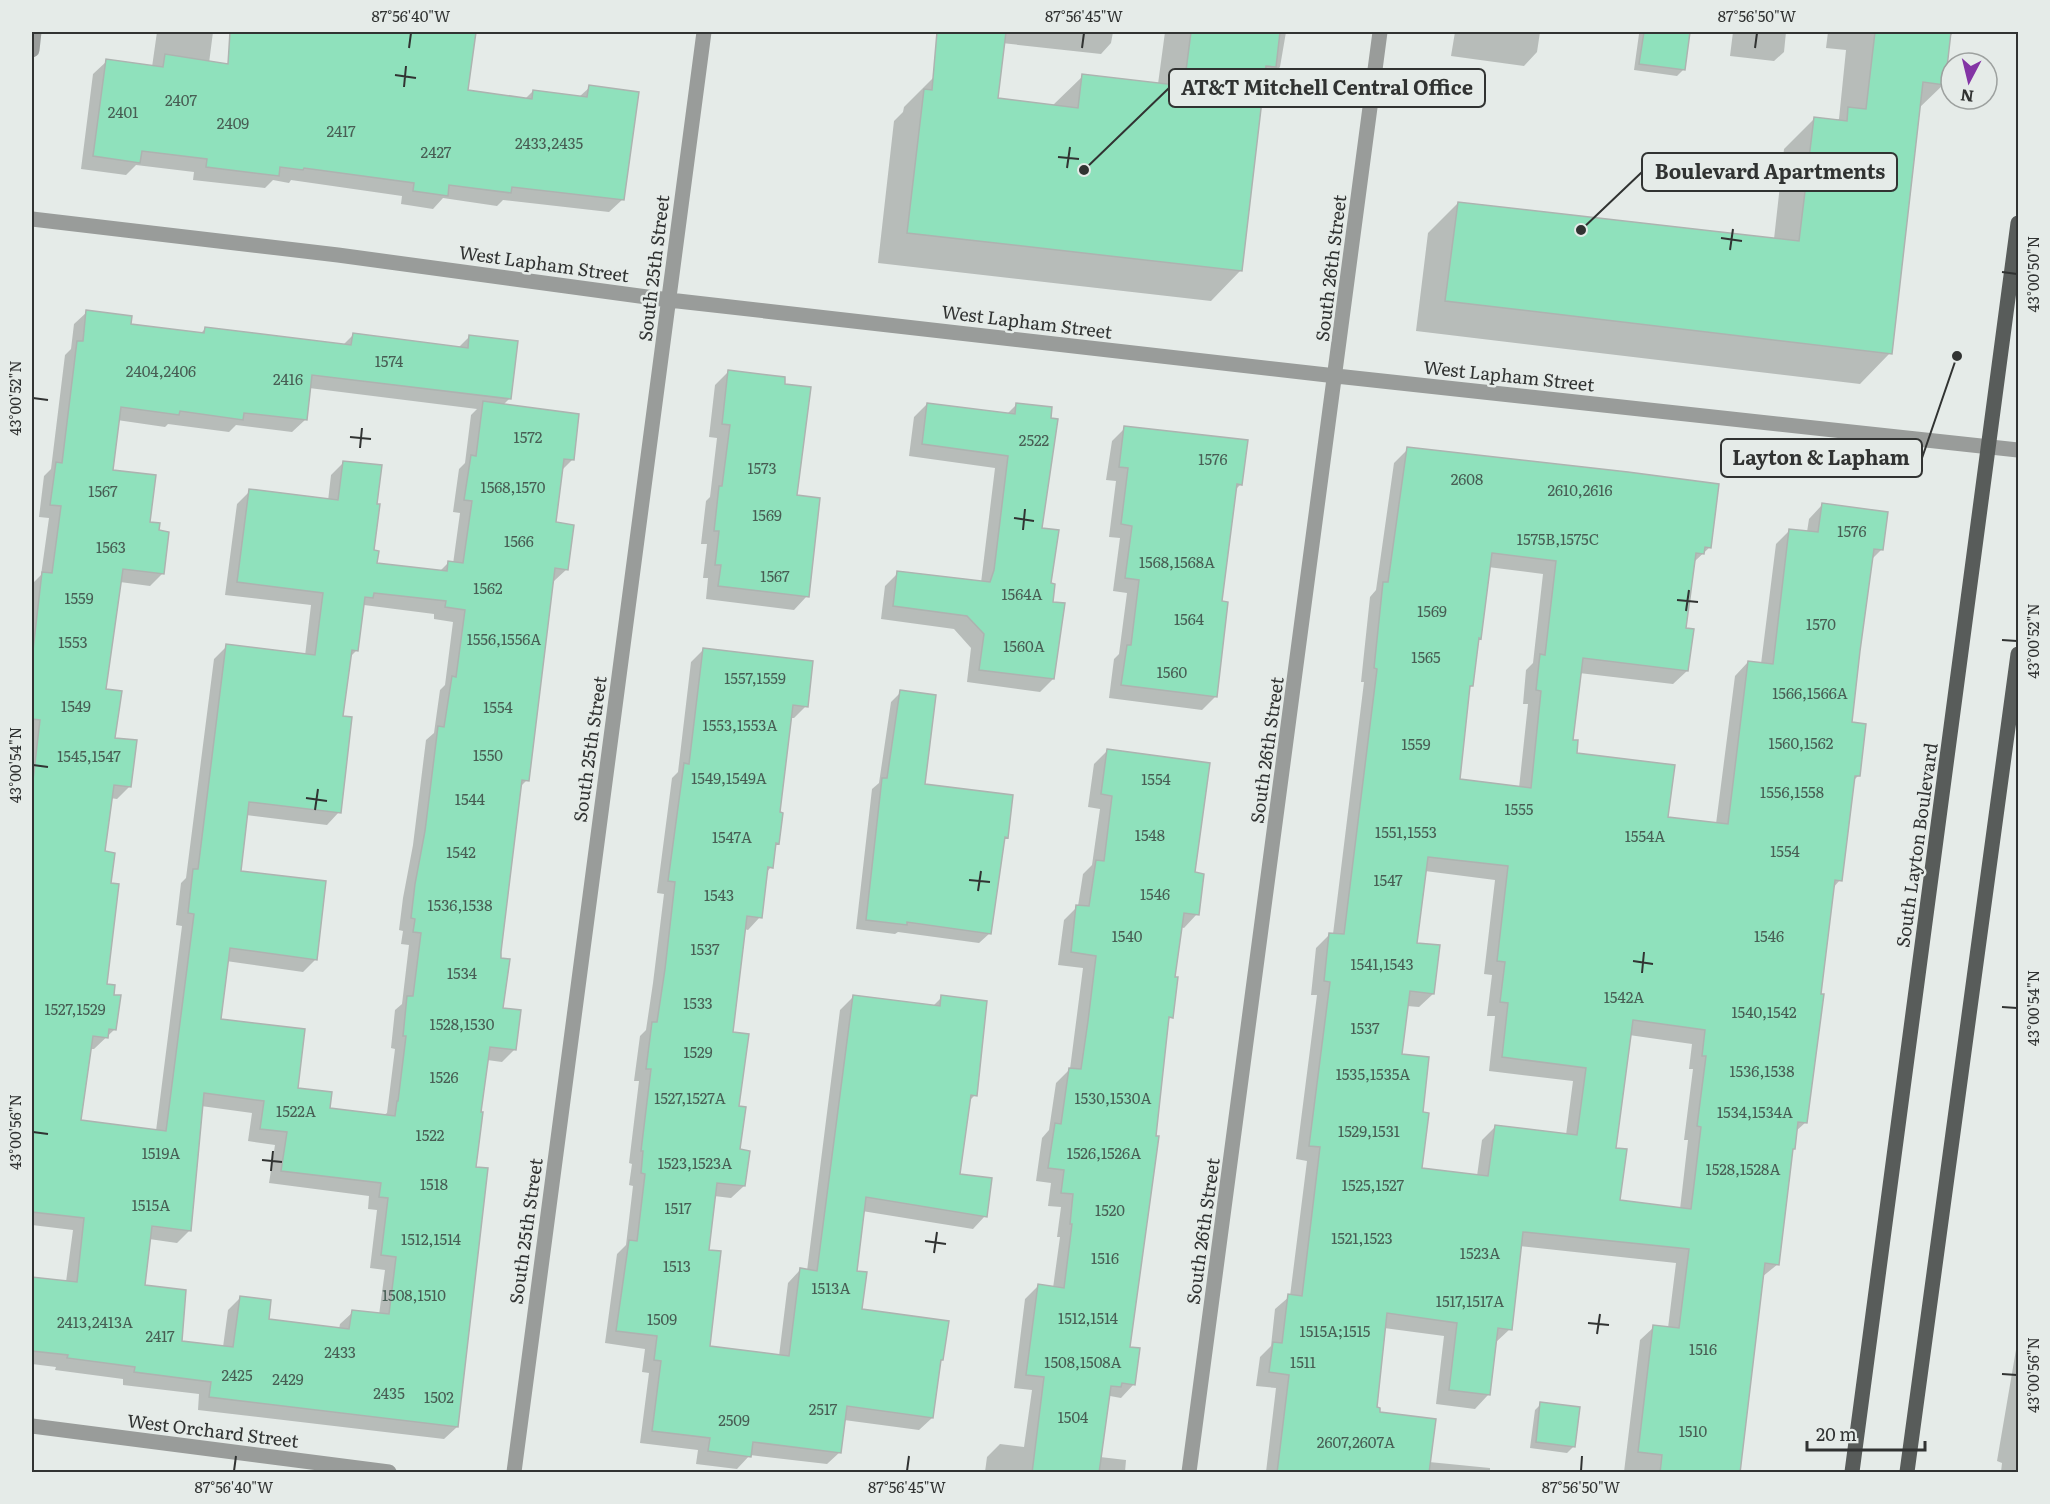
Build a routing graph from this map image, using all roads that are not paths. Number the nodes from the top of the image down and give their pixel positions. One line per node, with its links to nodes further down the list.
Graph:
1 (34, 32): 4 (street)
2 (704, 32): 7 (street, South 25th Street)
3 (1380, 32): 8 (street, South 26th Street)
4 (32, 50)
5 (32, 219): 7 (street, West Lapham Street)
6 (2019, 223): 9 (main road, South Layton Boulevard)
7 (669, 300): 8 (street, West Lapham Street); 14 (street, South 25th Street)
8 (1336, 376): 9 (street, West Lapham Street); 15 (street, South 26th Street)
9 (1989, 448): 10 (street, West Lapham Street); 16 (main road, South Layton Boulevard)
10 (2019, 450)
11 (2019, 654): 17 (main road)
12 (32, 1426): 13 (street, West Orchard Street)
13 (389, 1473)
14 (514, 1473)
15 (1189, 1473)
16 (1852, 1473)
17 (1907, 1473)

